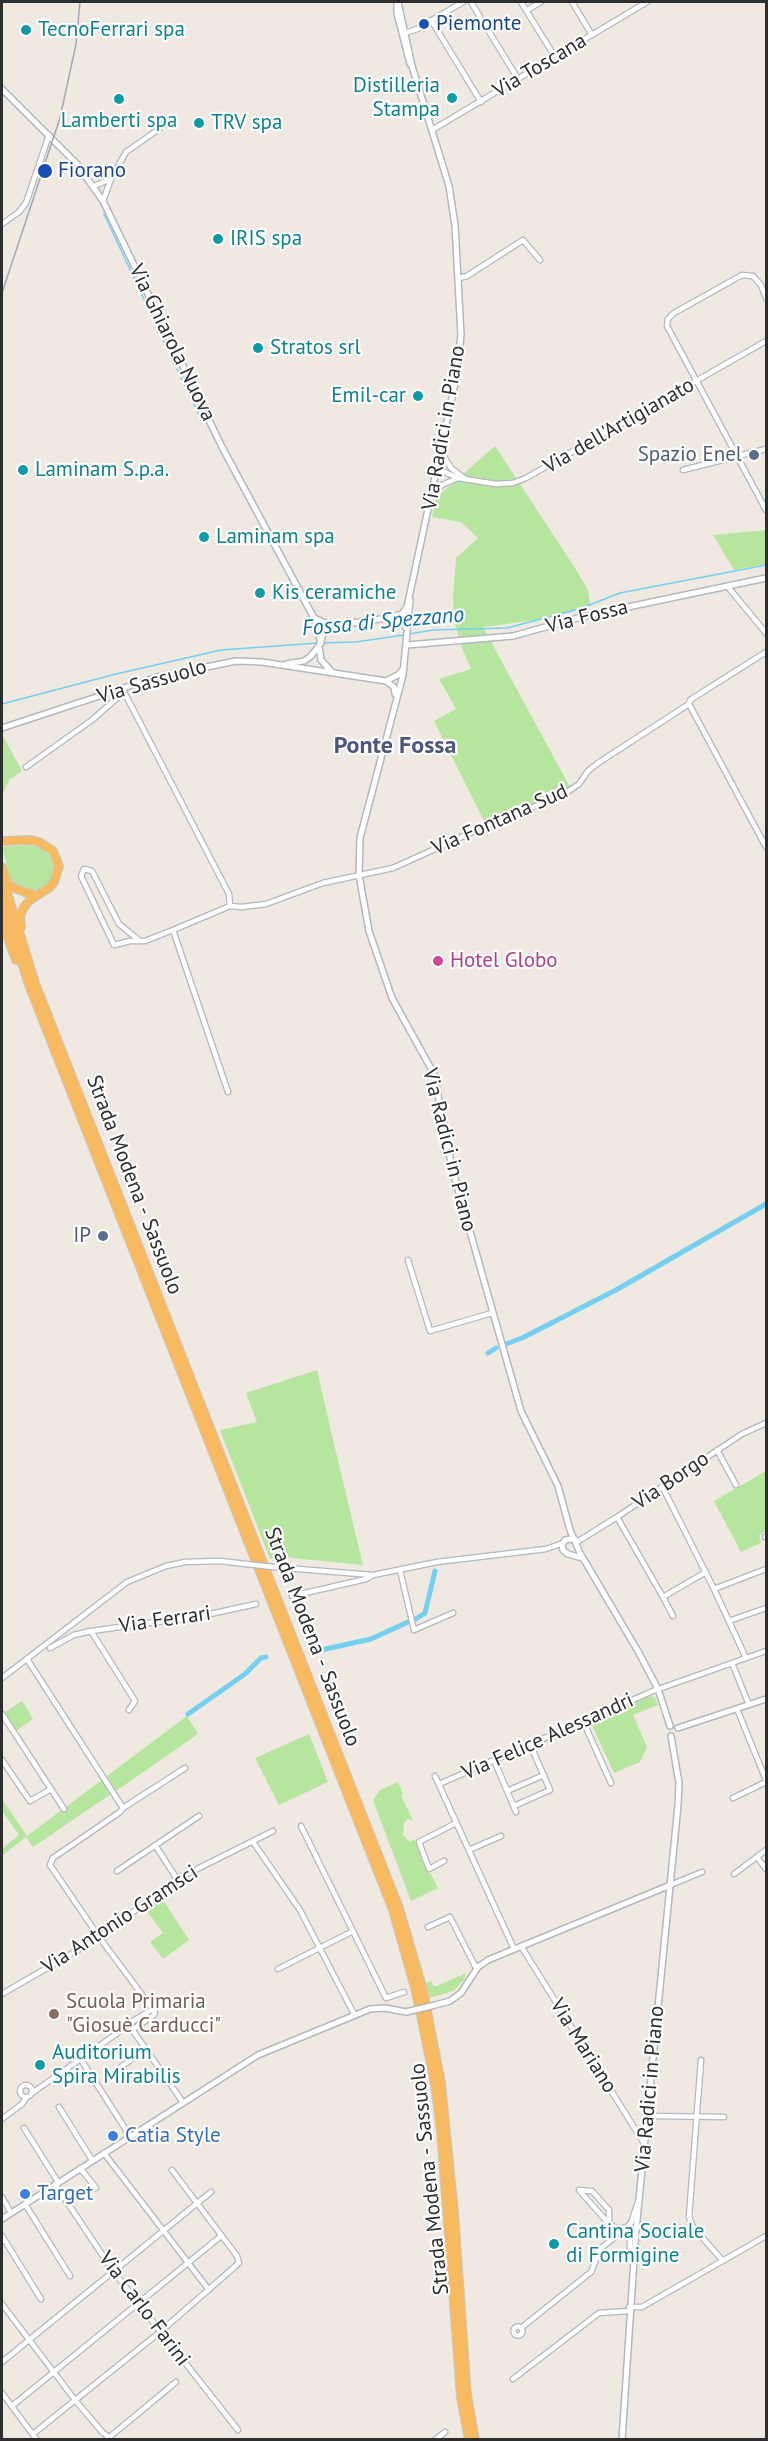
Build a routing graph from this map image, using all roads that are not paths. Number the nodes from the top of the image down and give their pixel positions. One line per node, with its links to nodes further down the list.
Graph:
1 (398, 2): 9 (street); 11 (street)
2 (463, 2): 10 (street)
3 (471, 2): 16 (street)
4 (521, 2): 8 (street)
5 (541, 2): 8 (street)
6 (572, 2): 12 (street)
7 (647, 2): 12 (street, Via Toscana)
8 (527, 10): 14 (street)
9 (398, 15): 11 (street); 13 (street)
10 (431, 20): 11 (street); 18 (street)
11 (405, 33): 13 (street); 15 (street)
12 (592, 35): 14 (street, Via Toscana)
13 (404, 47): 15 (street)
14 (555, 57): 16 (street, Via Toscana)
15 (412, 66): 20 (street, Via Radici in Piano)
16 (518, 79): 18 (street, Via Toscana)
17 (2, 89): 21 (street, Via Ghiarola Nuova)
18 (481, 102): 20 (street, Via Toscana)
19 (163, 123): 22 (street)
20 (432, 130): 27 (street, Via Radici in Piano)
21 (49, 135): 23 (street, Via Ghiarola Nuova); 25 (street)
22 (111, 179): 23 (street); 24 (street)
23 (94, 186): 24 (street, Via Ghiarola Nuova)
24 (103, 201): 44 (street, Via Ghiarola Nuova)
25 (2, 224)
26 (540, 260): 27 (street)
27 (459, 278): 32 (street, Via Radici in Piano)
28 (766, 298): 30 (street)
29 (766, 341): 30 (street, Via dell'Artigianato)
30 (698, 381): 33 (street); 38 (street, Via dell'Artigianato)
31 (766, 449): 33 (street)
32 (441, 452): 34 (street, Via dell'Artigianato); 35 (street, Via Radici in Piano)
33 (736, 456): 36 (street); 40 (street)
34 (451, 468): 35 (street); 38 (street, Via dell'Artigianato)
35 (438, 470): 37 (street, Via dell'Artigianato); 39 (street, Via Radici in Piano)
36 (683, 470)
37 (458, 478): 38 (street, Via dell'Artigianato); 39 (street)
38 (465, 478)
39 (432, 495): 43 (street, Via Radici in Piano)
40 (766, 510)
41 (766, 578): 42 (street, Via Fossa)
42 (728, 587): 48 (street); 50 (street, Via Fossa)
43 (410, 600): 45 (street); 47 (street, Via Radici in Piano)
44 (314, 618): 46 (street); 49 (street, Via Ghiarola Nuova)
45 (387, 618): 46 (street); 47 (street)
46 (332, 626): 49 (street)
47 (408, 628): 50 (street, Via Radici in Piano)
48 (766, 633)
49 (321, 634): 51 (street)
50 (407, 645): 54 (street, Via Radici in Piano)
51 (319, 647): 53 (street); 55 (street)
52 (766, 652): 59 (street, Via Fontana Sud)
53 (278, 664): 55 (street, Via Sassuolo); 57 (street, Via Sassuolo)
54 (404, 668): 56 (street); 58 (street, Via Radici in Piano)
55 (334, 673): 56 (street)
56 (386, 681): 58 (street)
57 (123, 690): 60 (street, Via Sassuolo); 61 (street); 68 (street)
58 (394, 704): 65 (street, Via Radici in Piano)
59 (689, 704): 63 (street); 65 (street, Via Fontana Sud)
60 (2, 728)
61 (26, 766)
62 (2, 841): 66 (highway)
63 (766, 848)
64 (2, 872): 66 (highway); 72 (highway, Strada Modena - Sassuolo)
65 (358, 875): 68 (street, Via Fontana Sud); 76 (street, Via Radici in Piano)
66 (36, 896): 72 (highway)
67 (2, 900): 73 (highway, Strada Modena - Sassuolo)
68 (230, 906): 70 (street)
69 (2, 922): 73 (highway)
70 (173, 930): 71 (street); 74 (street)
71 (140, 941): 71 (street)
72 (23, 943): 227 (highway, Strada Modena - Sassuolo)
73 (29, 985): 226 (highway, Strada Modena - Sassuolo)
74 (228, 1092)
75 (408, 1260): 76 (street)
76 (492, 1312): 82 (street, Via Radici in Piano)
77 (766, 1423): 78 (street, Via Borgo)
78 (717, 1450): 79 (street); 80 (street, Via Borgo)
79 (736, 1485)
80 (662, 1486): 81 (street, Via Borgo); 90 (street)
81 (617, 1517): 84 (street, Via Borgo); 94 (street)
82 (568, 1524): 83 (street, Via Radici in Piano); 84 (street, Via Radici in Piano)
83 (565, 1541): 84 (street); 85 (street, Via Ferrari); 86 (street, Via Radici in Piano)
84 (577, 1543): 86 (street); 87 (street, Via Radici in Piano)
85 (546, 1549): 86 (street, Via Ferrari); 89 (street, Via Ferrari)
86 (567, 1554): 87 (street)
87 (584, 1559): 109 (street, Via Radici in Piano)
88 (766, 1569): 92 (street)
89 (400, 1570): 91 (street, Via Ferrari); 97 (street)
90 (706, 1572): 92 (street); 94 (street)
91 (373, 1575): 93 (street, Via Ferrari); 100 (street, Via Ferrari, bridge)
92 (714, 1588): 99 (street)
93 (292, 1596)
94 (663, 1597): 98 (street)
95 (256, 1604): 101 (street, Via Ferrari)
96 (766, 1608): 99 (street)
97 (453, 1613)
98 (673, 1616)
99 (729, 1621): 105 (street)
100 (66, 1628): 102 (street); 106 (street, Via Ferrari)
101 (91, 1631): 102 (street, Via Ferrari); 113 (street)
102 (74, 1635): 103 (street, Via Ferrari)
103 (50, 1648)
104 (766, 1651): 105 (street, Via Felice Alessandri)
105 (746, 1658): 107 (street, Via Felice Alessandri)
106 (27, 1659): 108 (street, Via Ferrari); 133 (street)
107 (732, 1663): 109 (street, Via Felice Alessandri); 111 (street)
108 (2, 1677)
109 (658, 1689): 115 (street, Via Felice Alessandri); 118 (street, Via Radici in Piano)
110 (766, 1699): 111 (street)
111 (749, 1705): 112 (street)
112 (736, 1709): 118 (street); 126 (street)
113 (129, 1710)
114 (2, 1714): 116 (street)
115 (583, 1721): 120 (street, Via Felice Alessandri); 128 (street)
116 (7, 1722): 117 (street); 129 (street)
117 (2, 1726)
118 (675, 1727): 119 (street); 119 (street, Via Radici in Piano)
119 (673, 1737): 152 (street, Via Radici in Piano)
120 (530, 1744): 122 (street, Via Felice Alessandri); 124 (street)
121 (2, 1760): 129 (street)
122 (494, 1760): 127 (street, Via Felice Alessandri); 130 (street)
123 (185, 1768): 133 (street)
124 (544, 1775): 130 (street); 132 (street)
125 (435, 1776): 127 (street)
126 (766, 1781): 131 (street)
127 (439, 1784): 137 (street)
128 (611, 1784)
129 (51, 1789): 134 (street)
130 (507, 1791): 132 (street)
131 (734, 1798)
132 (514, 1806): 135 (street)
133 (123, 1808): 155 (street)
134 (64, 1809)
135 (516, 1812)
136 (199, 1816): 142 (street)
137 (456, 1823): 143 (street); 146 (street)
138 (301, 1826): 154 (street)
139 (273, 1831): 141 (street, Via Antonio Gramsci)
140 (501, 1836): 143 (street)
141 (253, 1842): 151 (street, Via Antonio Gramsci); 157 (street)
142 (155, 1845): 148 (street); 151 (street)
143 (469, 1850): 158 (street)
144 (766, 1850): 145 (street)
145 (757, 1857): 147 (street); 150 (street)
146 (444, 1862)
147 (766, 1869)
148 (117, 1871)
149 (702, 1872): 152 (street)
150 (734, 1874)
151 (177, 1879): 155 (street, Via Antonio Gramsci)
152 (668, 1886): 156 (street); 171 (street, Via Radici in Piano)
153 (428, 1927): 159 (street)
154 (352, 1931): 157 (street); 161 (street)
155 (99, 1937): 162 (street, Via Antonio Gramsci); 164 (street)
156 (521, 1946): 158 (street); 177 (street, Via Mariano)
157 (320, 1948): 160 (street); 163 (street)
158 (514, 1949): 159 (street)
159 (478, 1967): 163 (street, bridge)
160 (278, 1969)
161 (404, 1992)
162 (2, 1994)
163 (354, 2014): 169 (street)
164 (129, 2026): 165 (street); 166 (street)
165 (145, 2050): 168 (street); 169 (street)
166 (79, 2057): 174 (street); 176 (street)
167 (701, 2060): 172 (street)
168 (118, 2069)
169 (182, 2102): 176 (street)
170 (58, 2107): 179 (street)
171 (648, 2116): 172 (street); 177 (street, Via Radici in Piano)
172 (696, 2117): 173 (street); 199 (street)
173 (724, 2117)
174 (2, 2119)
175 (24, 2128): 182 (street, Via Carlo Farini)
176 (130, 2136): 178 (street)
177 (645, 2145): 186 (street, Via Radici in Piano)
178 (104, 2153): 179 (street); 193 (street)
179 (92, 2160): 180 (street)
180 (80, 2168): 182 (street); 183 (street)
181 (172, 2170): 187 (street)
182 (57, 2183): 188 (street); 201 (street, Via Carlo Farini)
183 (96, 2188)
184 (211, 2192): 187 (street)
185 (2, 2197): 189 (street)
186 (640, 2200): 192 (street); 194 (street, Via Radici in Piano)
187 (197, 2203): 193 (street); 196 (street)
188 (24, 2204): 189 (street); 202 (street)
189 (11, 2212): 190 (street)
190 (2, 2219)
191 (609, 2224): 191 (street); 192 (street)
192 (621, 2229): 194 (street); 198 (street); 206 (street)
193 (163, 2230): 200 (street); 201 (street)
194 (636, 2230): 198 (street, Via Radici in Piano)
195 (2, 2236): 205 (street)
196 (221, 2236): 200 (street); 203 (street)
197 (766, 2236): 199 (street)
198 (633, 2256): 209 (street, Via Radici in Piano)
199 (723, 2261): 209 (street)
200 (188, 2263): 203 (street); 208 (street)
201 (113, 2271): 208 (street, Via Carlo Farini); 212 (street)
202 (70, 2276)
203 (210, 2290): 211 (street)
204 (552, 2296): 206 (street)
205 (41, 2299)
206 (556, 2301): 210 (street)
207 (2, 2304): 212 (street)
208 (138, 2304): 211 (street, Via Carlo Farini); 214 (street)
209 (629, 2309): 215 (street); 228 (street, Via Radici in Piano)
210 (521, 2328)
211 (160, 2332): 218 (street); 220 (street, Via Carlo Farini)
212 (29, 2340): 213 (street); 214 (street)
213 (2, 2362)
214 (54, 2372): 218 (street); 219 (street)
215 (513, 2379)
216 (176, 2382): 223 (street)
217 (2, 2393): 219 (street)
218 (75, 2400): 222 (street); 223 (street)
219 (12, 2406): 222 (street)
220 (238, 2430)
221 (445, 2432): 225 (street)
222 (33, 2434): 224 (street)
223 (107, 2438)
224 (37, 2439)
225 (435, 2439)
226 (469, 2439)
227 (475, 2439)
228 (621, 2439)

